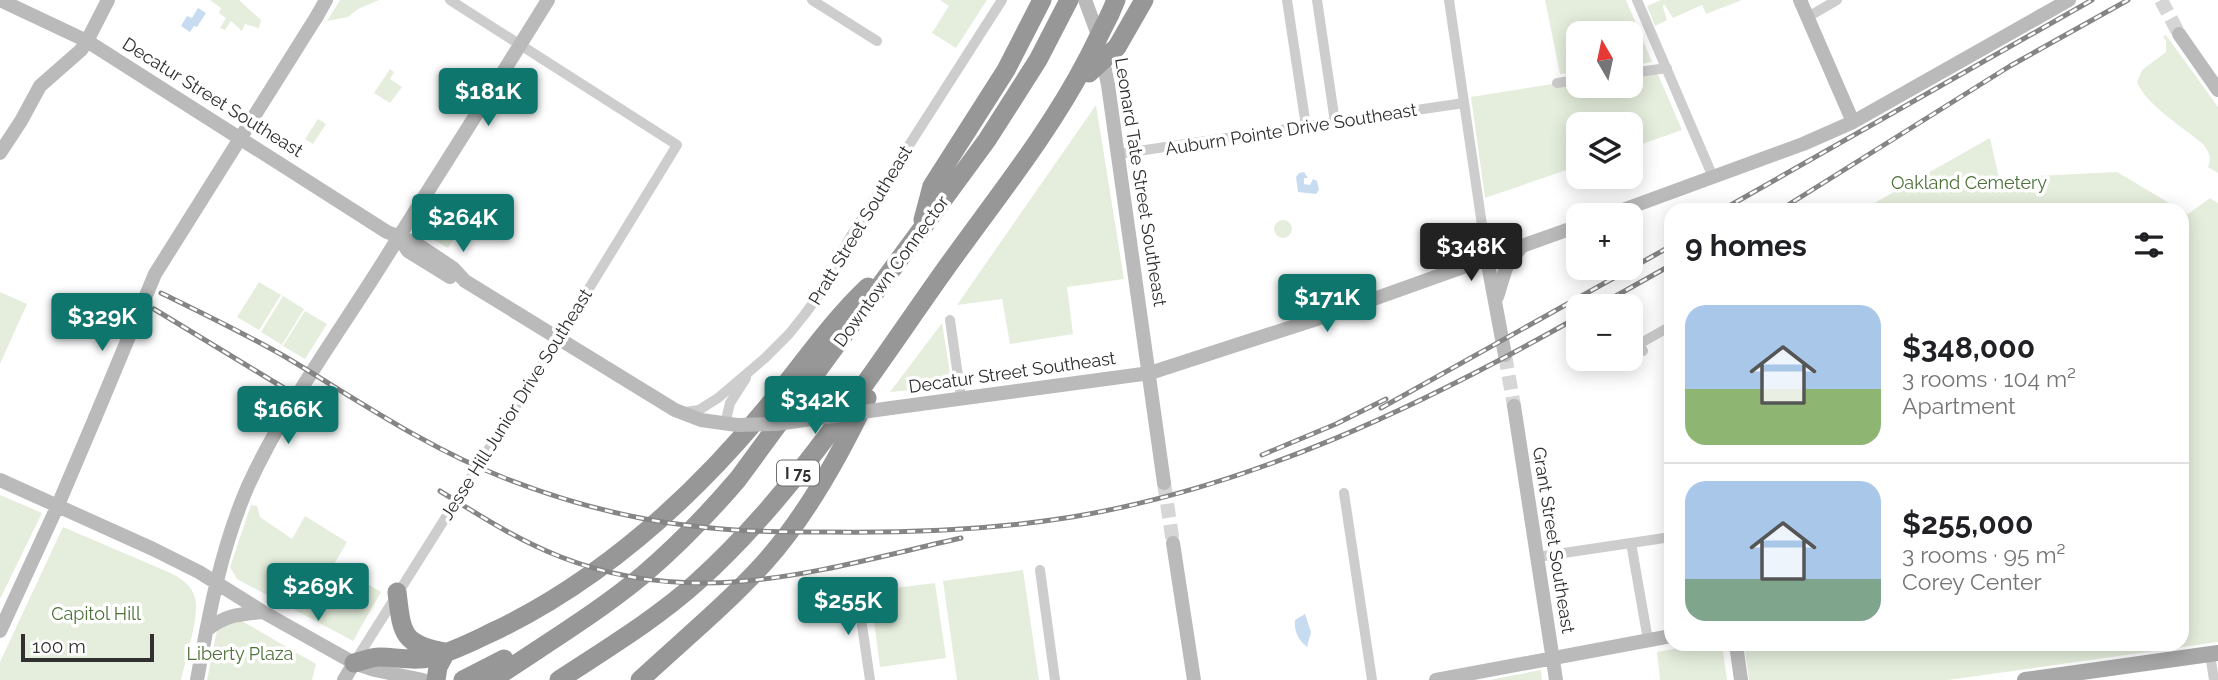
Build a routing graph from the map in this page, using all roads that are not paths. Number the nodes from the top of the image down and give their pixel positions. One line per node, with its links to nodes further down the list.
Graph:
1 (0, 0): 21 (main road, Decatur Street Southeast)
2 (108, 0): 21 (main road)
3 (326, 0): 61 (main road, bridge)
4 (450, 0): 23 (street)
5 (548, 0): 23 (main road)
6 (812, 0): 22 (street)
7 (1002, 0): 52 (street, Pratt Street Southeast)
8 (1042, 0): 40 (highway)
9 (1144, 0): 24 (highway, bridge)
10 (1287, 0): 33 (street)
11 (1317, 0): 31 (street)
12 (1449, 0): 30 (street)
13 (1637, 0): 25 (street)
14 (1800, 0): 19 (main road)
15 (1837, 0): 19 (street)
16 (2068, 0): 32 (main road)
17 (1074, 2): 36 (main road, Leonard Tate Street Southeast); 40 (highway, Downtown Connector / I 75)
18 (1113, 7): 24 (highway, I 75, bridge)
19 (1808, 17): 32 (main road)
20 (2179, 34): 29 (main road)
21 (87, 41): 34 (main road); 41 (main road, Decatur Street Southeast)
22 (877, 41)
23 (521, 45): 41 (main road); 49 (street, Jesse Hill Junior Drive Southeast)
24 (1088, 67): 48 (highway, I 75)
25 (1667, 68): 26 (street); 37 (street)
26 (1643, 71)
27 (1566, 82): 28 (street)
28 (1558, 83)
29 (2218, 90)
30 (1464, 103): 31 (street, Auburn Pointe Drive Southeast); 44 (street)
31 (1335, 122): 33 (street, Auburn Pointe Drive Southeast)
32 (1853, 122): 37 (main road)
33 (1306, 126): 36 (street, Auburn Pointe Drive Southeast)
34 (5, 135): 35 (main road)
35 (0, 153)
36 (1118, 154): 53 (main road, Leonard Tate Street Southeast)
37 (1713, 177): 38 (main road)
38 (1642, 203)
39 (1566, 230): 42 (main road, Decatur Street Southeast)
40 (919, 231): 43 (highway, Downtown Connector / I 75)
41 (399, 238): 49 (main road, Decatur Street Southeast); 67 (main road)
42 (1523, 246): 44 (main road, Decatur Street Southeast); 45 (main road)
43 (902, 255): 70 (highway, Downtown Connector / I 75); 79 (highway)
44 (1487, 259): 45 (main road); 53 (main road, Decatur Street Southeast)
45 (1496, 306): 51 (main road)
46 (950, 320): 54 (street)
47 (1664, 330): 50 (street)
48 (900, 335): 71 (highway, I 75); 77 (highway)
49 (558, 339): 56 (main road, Decatur Street Southeast); 69 (street, Jesse Hill Junior Drive Southeast)
50 (1643, 342)
51 (1505, 355)
52 (753, 367): 56 (street, Pratt Street Southeast); 57 (street)
53 (1150, 373): 54 (main road, Decatur Street Southeast); 59 (main road, Leonard Tate Street Southeast)
54 (961, 397): 57 (main road, Decatur Street Southeast, bridge)
55 (1514, 406): 65 (main road, Grant Street Southeast)
56 (681, 412): 57 (main road, Decatur Street Southeast)
57 (731, 424)
58 (0, 480): 61 (main road)
59 (1164, 483)
60 (1344, 493): 95 (street)
61 (58, 505): 67 (main road); 73 (main road)
62 (1664, 538): 64 (street)
63 (1173, 542): 94 (main road)
64 (1631, 543): 65 (street); 76 (street)
65 (1537, 557): 81 (main road, Grant Street Southeast)
66 (1040, 570): 93 (street)
67 (216, 581): 72 (main road); 74 (main road)
68 (857, 591): 92 (street)
69 (397, 592): 79 (highway); 82 (street, Jesse Hill Junior Drive Southeast)
70 (615, 596): 86 (highway); 87 (highway, Downtown Connector / I 75)
71 (680, 597): 88 (highway, I 75); 89 (highway)
72 (264, 612): 74 (main road); 82 (main road)
73 (0, 631)
74 (206, 631): 85 (main road)
75 (1664, 637): 76 (main road)
76 (1648, 640): 81 (main road)
77 (674, 648): 90 (highway); 91 (highway)
78 (1737, 651): 98 (main road)
79 (446, 652): 82 (highway); 84 (highway)
80 (2214, 654): 83 (main road); 100 (street)
81 (1552, 658): 96 (main road); 97 (main road, Grant Street Southeast)
82 (349, 672): 84 (main road)
83 (2071, 677): 99 (main road)
84 (432, 679)
85 (197, 680)
86 (463, 680)
87 (492, 680)
88 (559, 680)
89 (584, 680)
90 (640, 680)
91 (662, 680)
92 (870, 680)
93 (1055, 680)
94 (1194, 680)
95 (1372, 680)
96 (1437, 680)
97 (1556, 680)
98 (1741, 680)
99 (2025, 680)
100 (2214, 680)

